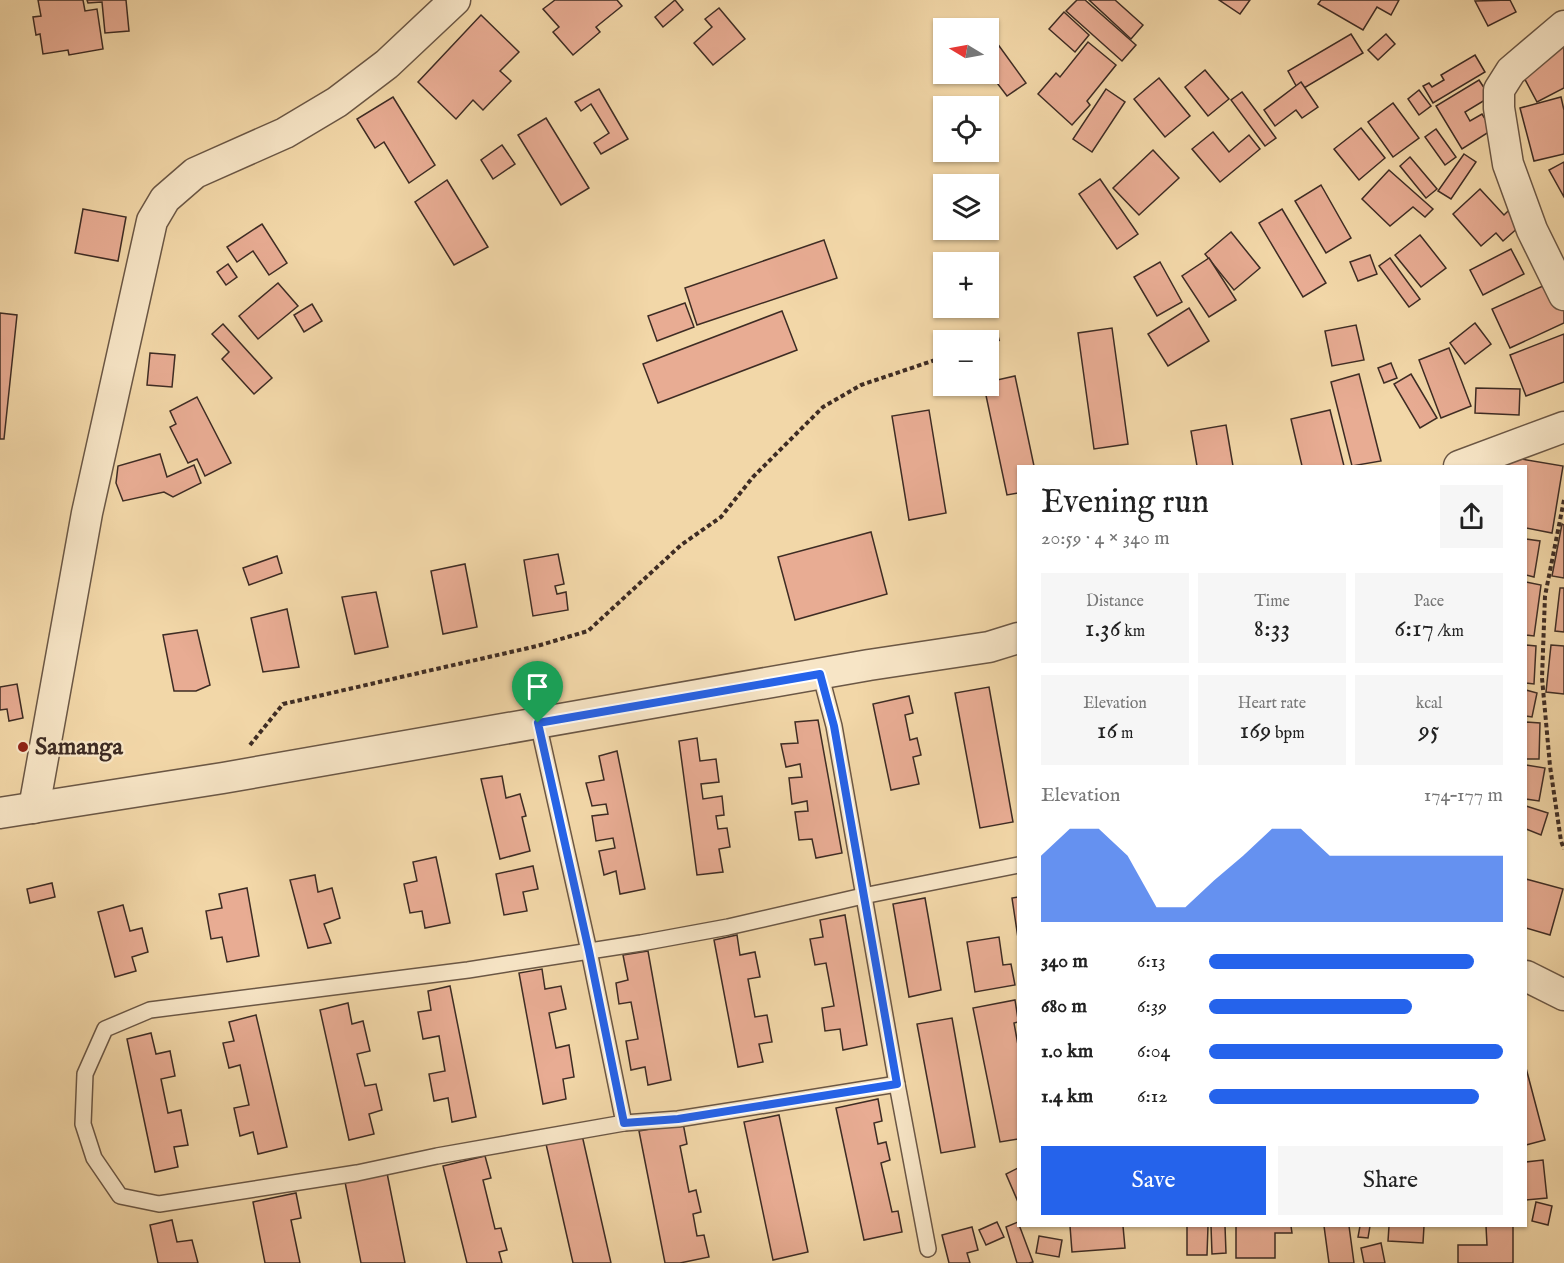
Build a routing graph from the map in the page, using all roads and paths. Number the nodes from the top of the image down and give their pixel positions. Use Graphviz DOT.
graph roads {
  1 [pos="455,0"];
  2 [pos="1564,26"];
  3 [pos="1564,295"];
  4 [pos="933,361"];
  5 [pos="1564,427"];
  6 [pos="1462,465"];
  7 [pos="1564,500"];
  8 [pos="1017,638"];
  9 [pos="820,674"];
  10 [pos="538,723"];
  11 [pos="223,778"];
  12 [pos="34,808"];
  13 [pos="0,813"];
  14 [pos="1564,849"];
  15 [pos="1017,865"];
  16 [pos="863,896"];
  17 [pos="589,951"];
  18 [pos="1527,976"];
  19 [pos="1564,995"];
  20 [pos="897,1084"];
  21 [pos="624,1123"];
  22 [pos="928,1249"];
  1 -- 12 [label="street"];
  2 -- 3 [label="street"];
  4 -- 11 [label="path"];
  5 -- 6 [label="street"];
  7 -- 14 [label="path"];
  8 -- 9 [label="street"];
  9 -- 10 [label="street"];
  9 -- 16 [label="lane"];
  10 -- 11 [label="street"];
  10 -- 17 [label="lane"];
  11 -- 12 [label="street"];
  12 -- 13 [label="street"];
  15 -- 16 [label="lane"];
  16 -- 17 [label="lane"];
  16 -- 20 [label="lane"];
  17 -- 21 [label="lane"];
  17 -- 21 [label="lane"];
  18 -- 19 [label="street"];
  20 -- 21 [label="lane"];
  20 -- 22 [label="lane"];
}
